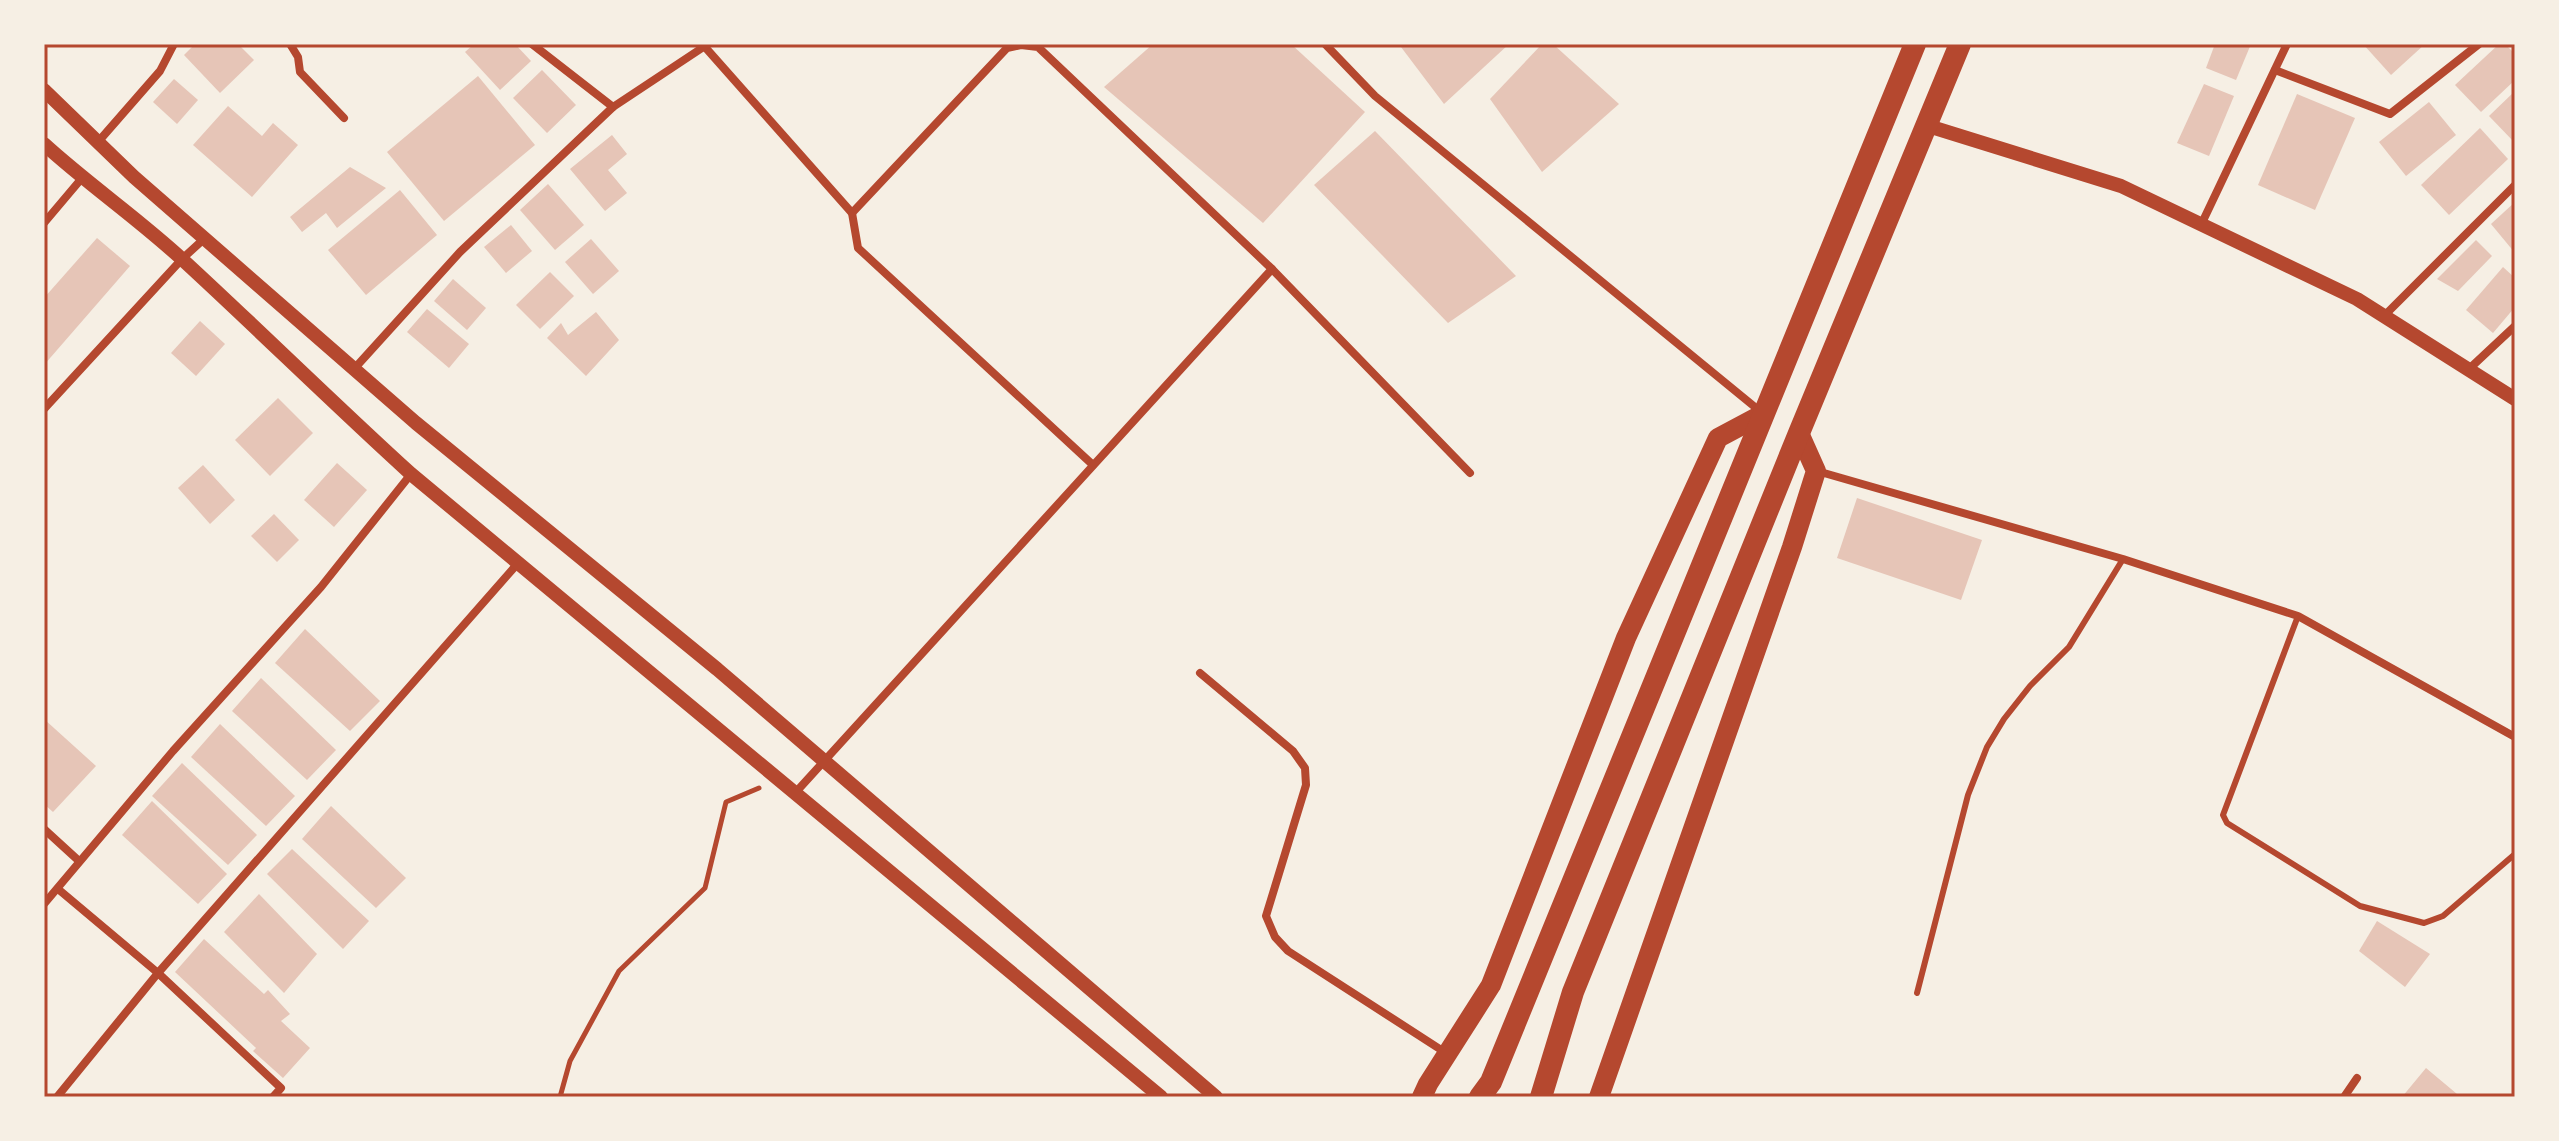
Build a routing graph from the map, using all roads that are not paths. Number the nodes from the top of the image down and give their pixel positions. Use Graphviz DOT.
graph roads {
  1 [pos="174,44"];
  2 [pos="290,44"];
  3 [pos="532,44"];
  4 [pos="1325,44"];
  5 [pos="1915,44"];
  6 [pos="1960,44"];
  7 [pos="2287,44"];
  8 [pos="2479,44"];
  9 [pos="707,45"];
  10 [pos="2275,70"];
  11 [pos="44,90"];
  12 [pos="613,107"];
  13 [pos="344,118"];
  14 [pos="1925,125"];
  15 [pos="97,143"];
  16 [pos="44,144"];
  17 [pos="82,178"];
  18 [pos="2515,185"];
  19 [pos="852,213"];
  20 [pos="44,223"];
  21 [pos="2201,225"];
  22 [pos="206,237"];
  23 [pos="182,259"];
  24 [pos="1272,269"];
  25 [pos="2384,316"];
  26 [pos="2515,326"];
  27 [pos="354,369"];
  28 [pos="2469,369"];
  29 [pos="2515,399"];
  30 [pos="45,406"];
  31 [pos="1763,414"];
  32 [pos="1799,433"];
  33 [pos="1093,465"];
  34 [pos="1816,471"];
  35 [pos="1470,473"];
  36 [pos="411,474"];
  37 [pos="2123,559"];
  38 [pos="519,562"];
  39 [pos="2298,616"];
  40 [pos="1200,673"];
  41 [pos="2515,737"];
  42 [pos="824,761"];
  43 [pos="796,792"];
  44 [pos="44,829"];
  45 [pos="2515,854"];
  46 [pos="79,861"];
  47 [pos="58,889"];
  48 [pos="44,904"];
  49 [pos="158,973"];
  50 [pos="1917,993"];
  51 [pos="1447,1054"];
  52 [pos="2357,1078"];
  53 [pos="57,1097"];
  54 [pos="273,1097"];
  55 [pos="1161,1097"];
  56 [pos="1216,1097"];
  57 [pos="1422,1097"];
  58 [pos="1480,1097"];
  59 [pos="1541,1097"];
  60 [pos="1599,1097"];
  61 [pos="2344,1097"];
  1 -- 15 [label="street"];
  2 -- 13 [label="street"];
  3 -- 12 [label="street"];
  4 -- 31 [label="street"];
  5 -- 31 [label="highway"];
  6 -- 14 [label="highway"];
  7 -- 10 [label="street"];
  8 -- 10 [label="street"];
  9 -- 12 [label="street"];
  9 -- 19 [label="street"];
  10 -- 21 [label="street"];
  11 -- 15 [label="street"];
  12 -- 27 [label="street"];
  14 -- 21 [label="street"];
  14 -- 32 [label="highway"];
  15 -- 22 [label="street"];
  16 -- 17 [label="street"];
  17 -- 20 [label="street"];
  17 -- 23 [label="street"];
  18 -- 25 [label="street"];
  19 -- 24 [label="street"];
  19 -- 33 [label="street"];
  21 -- 25 [label="street"];
  22 -- 23 [label="street"];
  22 -- 27 [label="street"];
  23 -- 30 [label="street"];
  23 -- 36 [label="street"];
  24 -- 33 [label="street"];
  24 -- 35 [label="street"];
  25 -- 28 [label="street"];
  26 -- 28 [label="street"];
  27 -- 42 [label="street"];
  28 -- 29 [label="street"];
  31 -- 51 [label="main road"];
  31 -- 58 [label="highway"];
  32 -- 34 [label="main road"];
  32 -- 59 [label="highway"];
  33 -- 42 [label="street"];
  34 -- 37 [label="street"];
  34 -- 60 [label="main road"];
  36 -- 38 [label="street"];
  36 -- 46 [label="street"];
  37 -- 39 [label="street"];
  37 -- 50 [label="lane"];
  38 -- 43 [label="street"];
  38 -- 49 [label="street"];
  39 -- 41 [label="street"];
  39 -- 45 [label="lane"];
  40 -- 51 [label="street"];
  42 -- 43 [label="street"];
  42 -- 56 [label="street"];
  43 -- 55 [label="street"];
  44 -- 46 [label="street"];
  46 -- 47 [label="street"];
  47 -- 48 [label="street"];
  47 -- 49 [label="street"];
  49 -- 53 [label="street"];
  49 -- 54 [label="street"];
  51 -- 57 [label="main road"];
  52 -- 61 [label="street"];
}
